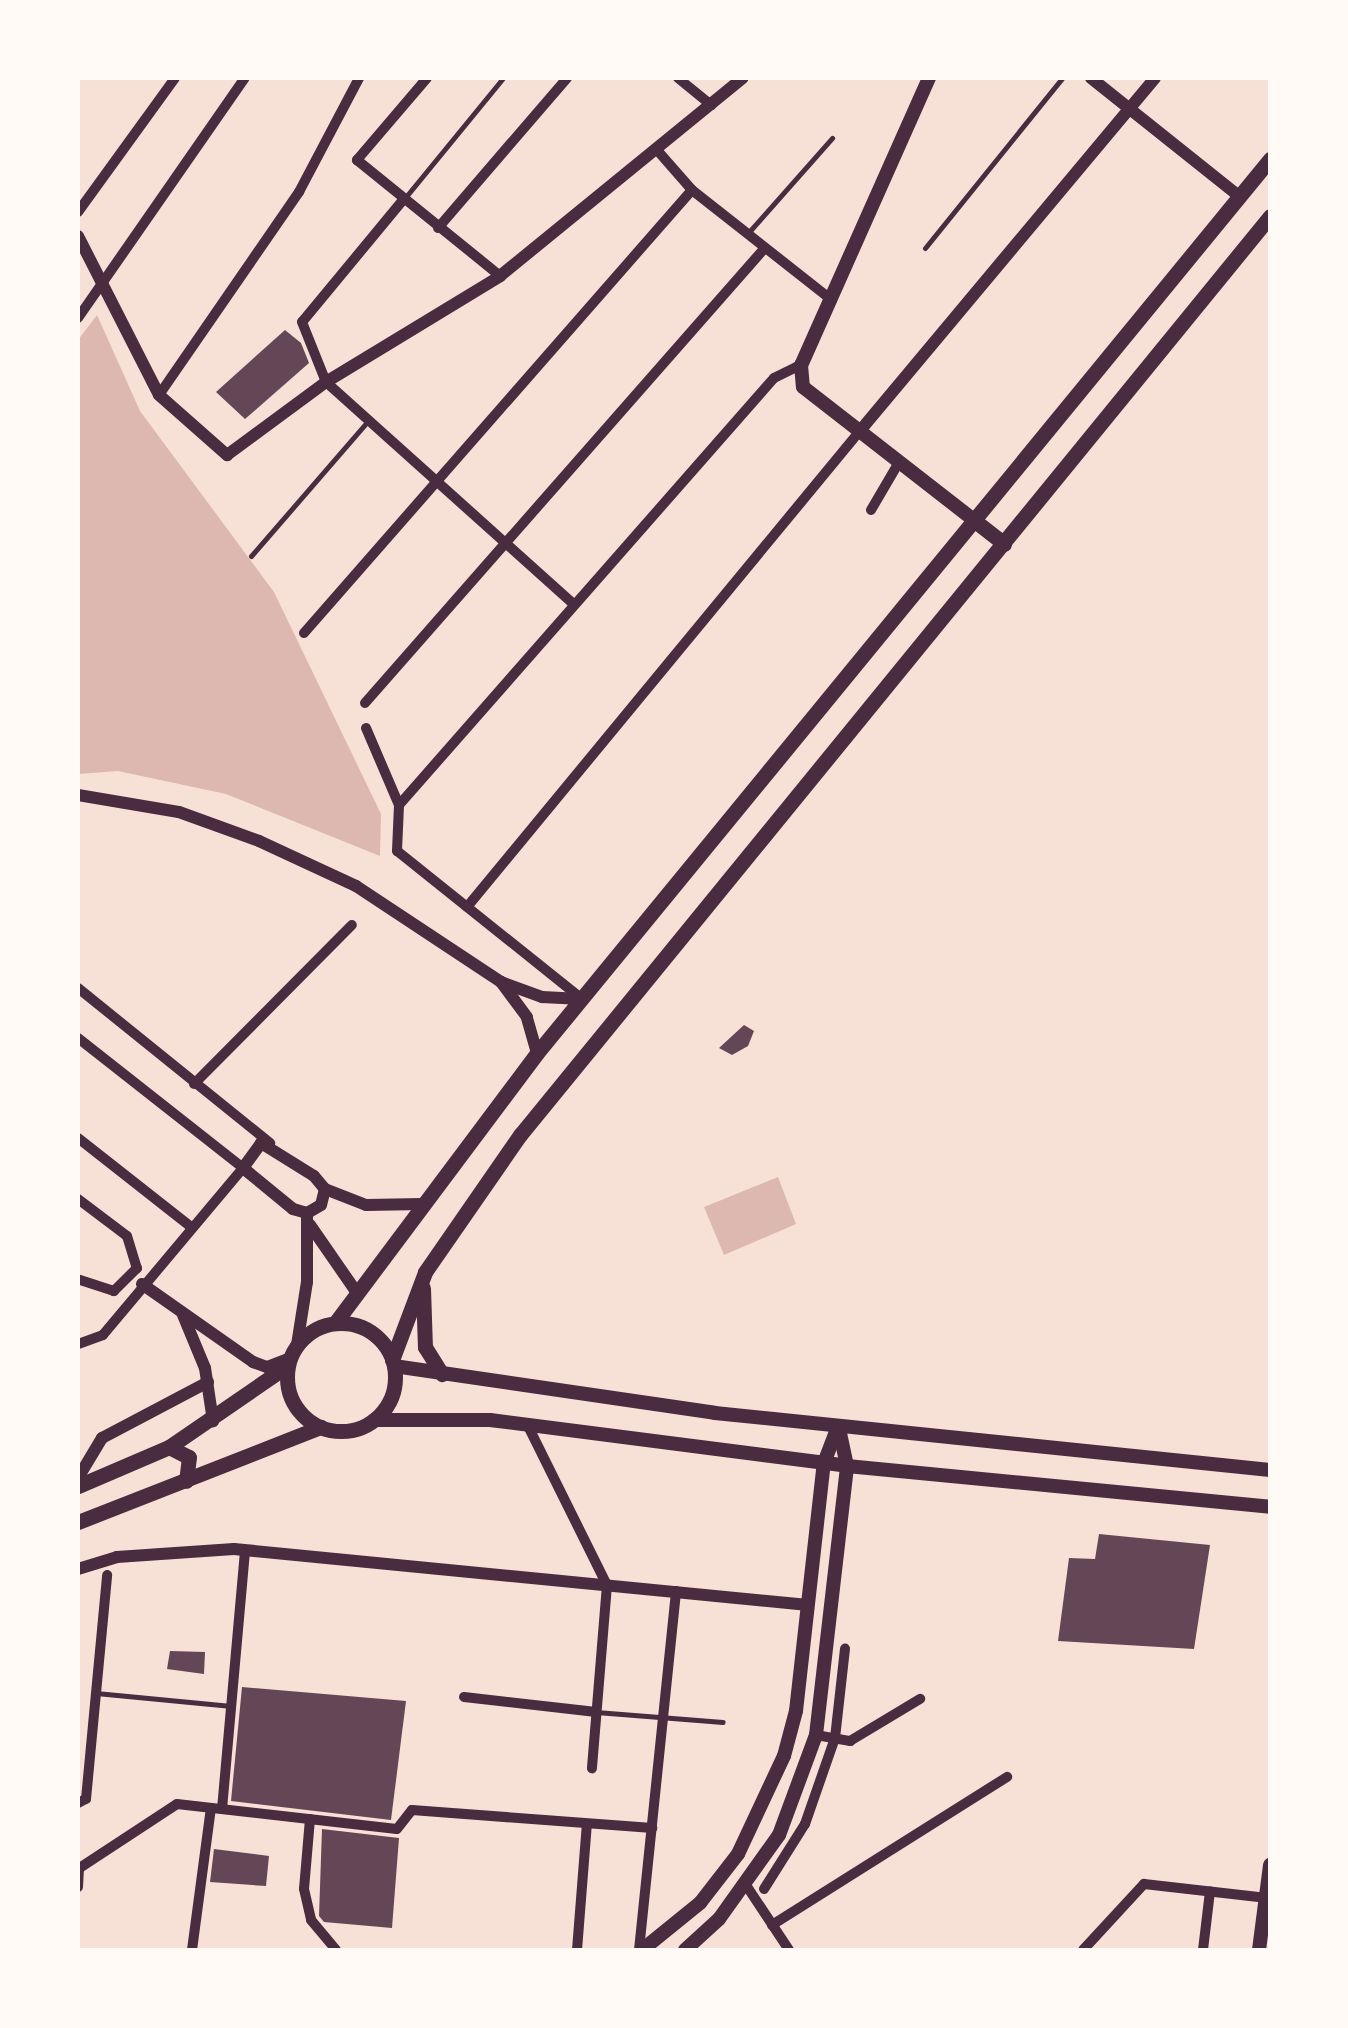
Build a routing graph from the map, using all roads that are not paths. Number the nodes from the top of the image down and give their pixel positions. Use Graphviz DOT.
graph roads {
  1 [pos="175,78"];
  2 [pos="245,78"];
  3 [pos="359,78"];
  4 [pos="427,78"];
  5 [pos="504,78"];
  6 [pos="567,78"];
  7 [pos="678,78"];
  8 [pos="742,78"];
  9 [pos="928,78"];
  10 [pos="1062,78"];
  11 [pos="1091,78"];
  12 [pos="1155,78"];
  13 [pos="710,105"];
  14 [pos="1130,108"];
  15 [pos="832,138"];
  16 [pos="658,150"];
  17 [pos="1270,159"];
  18 [pos="692,190"];
  19 [pos="1240,196"];
  20 [pos="403,200"];
  21 [pos="78,212"];
  22 [pos="1270,216"];
  23 [pos="438,228"];
  24 [pos="78,236"];
  25 [pos="746,236"];
  26 [pos="925,248"];
  27 [pos="762,250"];
  28 [pos="500,276"];
  29 [pos="104,287"];
  30 [pos="832,300"];
  31 [pos="78,318"];
  32 [pos="801,365"];
  33 [pos="326,382"];
  34 [pos="159,395"];
  35 [pos="368,422"];
  36 [pos="859,432"];
  37 [pos="898,462"];
  38 [pos="436,482"];
  39 [pos="871,510"];
  40 [pos="975,521"];
  41 [pos="504,544"];
  42 [pos="1004,544"];
  43 [pos="252,556"];
  44 [pos="572,603"];
  45 [pos="304,632"];
  46 [pos="365,704"];
  47 [pos="366,728"];
  48 [pos="78,795"];
  49 [pos="399,805"];
  50 [pos="466,907"];
  51 [pos="352,925"];
  52 [pos="501,982"];
  53 [pos="78,988"];
  54 [pos="582,1000"];
  55 [pos="78,1038"];
  56 [pos="537,1053"];
  57 [pos="194,1084"];
  58 [pos="78,1138"];
  59 [pos="270,1143"];
  60 [pos="243,1168"];
  61 [pos="325,1188"];
  62 [pos="78,1199"];
  63 [pos="422,1204"];
  64 [pos="307,1213"];
  65 [pos="192,1228"];
  66 [pos="137,1268"];
  67 [pos="425,1272"];
  68 [pos="78,1280"];
  69 [pos="142,1284"];
  70 [pos="114,1291"];
  71 [pos="357,1294"];
  72 [pos="182,1313"];
  73 [pos="335,1322"];
  74 [pos="78,1344"];
  75 [pos="291,1356"];
  76 [pos="393,1363"];
  77 [pos="442,1374"];
  78 [pos="208,1382"];
  79 [pos="374,1420"];
  80 [pos="212,1421"];
  81 [pos="528,1426"];
  82 [pos="838,1427"];
  83 [pos="320,1428"];
  84 [pos="169,1447"];
  85 [pos="824,1464"];
  86 [pos="847,1466"];
  87 [pos="1270,1470"];
  88 [pos="78,1478"];
  89 [pos="186,1481"];
  90 [pos="78,1486"];
  91 [pos="1270,1507"];
  92 [pos="78,1522"];
  93 [pos="245,1550"];
  94 [pos="78,1569"];
  95 [pos="107,1575"];
  96 [pos="608,1584"];
  97 [pos="676,1591"];
  98 [pos="808,1604"];
  99 [pos="845,1650"];
  100 [pos="96,1693"];
  101 [pos="464,1696"];
  102 [pos="920,1699"];
  103 [pos="231,1706"];
  104 [pos="596,1712"];
  105 [pos="664,1717"];
  106 [pos="723,1722"];
  107 [pos="816,1735"];
  108 [pos="835,1738"];
  109 [pos="592,1768"];
  110 [pos="1008,1778"];
  111 [pos="78,1803"];
  112 [pos="217,1808"];
  113 [pos="310,1819"];
  114 [pos="587,1824"];
  115 [pos="652,1828"];
  116 [pos="1270,1866"];
  117 [pos="78,1869"];
  118 [pos="746,1885"];
  119 [pos="78,1886"];
  120 [pos="764,1889"];
  121 [pos="1210,1891"];
  122 [pos="1268,1898"];
  123 [pos="700,1902"];
  124 [pos="718,1919"];
  125 [pos="772,1925"];
  126 [pos="192,1950"];
  127 [pos="336,1950"];
  128 [pos="577,1950"];
  129 [pos="641,1950"];
  130 [pos="685,1950"];
  131 [pos="788,1950"];
  132 [pos="1084,1950"];
  133 [pos="1202,1950"];
  134 [pos="1259,1950"];
  1 -- 21 [label="street"];
  2 -- 29 [label="street"];
  3 -- 34 [label="street"];
  4 -- 20 [label="street"];
  5 -- 20 [label="lane"];
  6 -- 23 [label="street"];
  7 -- 13 [label="street"];
  8 -- 13 [label="street"];
  9 -- 30 [label="main road"];
  10 -- 26 [label="lane"];
  11 -- 14 [label="street"];
  12 -- 14 [label="street"];
  13 -- 16 [label="street"];
  14 -- 19 [label="street"];
  14 -- 36 [label="street"];
  15 -- 25 [label="lane"];
  16 -- 18 [label="street"];
  16 -- 28 [label="street"];
  17 -- 19 [label="main road"];
  18 -- 25 [label="street"];
  18 -- 38 [label="street"];
  19 -- 40 [label="main road"];
  20 -- 23 [label="street"];
  20 -- 33 [label="street"];
  22 -- 42 [label="main road"];
  23 -- 28 [label="street"];
  24 -- 29 [label="street"];
  25 -- 27 [label="street"];
  27 -- 30 [label="street"];
  27 -- 41 [label="street"];
  28 -- 33 [label="street"];
  29 -- 31 [label="street"];
  29 -- 34 [label="street"];
  30 -- 32 [label="main road"];
  32 -- 36 [label="main road"];
  32 -- 44 [label="street"];
  33 -- 34 [label="street"];
  33 -- 35 [label="street"];
  35 -- 38 [label="street"];
  35 -- 43 [label="lane"];
  36 -- 37 [label="main road"];
  36 -- 50 [label="street"];
  37 -- 39 [label="street"];
  37 -- 40 [label="main road"];
  38 -- 41 [label="street"];
  38 -- 45 [label="street"];
  40 -- 42 [label="main road"];
  40 -- 54 [label="main road"];
  41 -- 44 [label="street"];
  41 -- 46 [label="street"];
  42 -- 67 [label="main road"];
  44 -- 49 [label="street"];
  47 -- 49 [label="street"];
  48 -- 52 [label="street"];
  49 -- 50 [label="street"];
  50 -- 54 [label="street"];
  51 -- 57 [label="street"];
  52 -- 54 [label="street"];
  52 -- 56 [label="street"];
  53 -- 57 [label="street"];
  54 -- 56 [label="main road"];
  55 -- 60 [label="street"];
  56 -- 63 [label="main road"];
  57 -- 59 [label="street"];
  58 -- 65 [label="street"];
  59 -- 60 [label="street"];
  59 -- 61 [label="street"];
  60 -- 64 [label="street"];
  60 -- 65 [label="street"];
  61 -- 63 [label="street"];
  61 -- 64 [label="street"];
  62 -- 66 [label="street"];
  63 -- 71 [label="main road"];
  64 -- 71 [label="street"];
  64 -- 75 [label="street"];
  65 -- 69 [label="street"];
  66 -- 69 [label="street"];
  66 -- 70 [label="street"];
  67 -- 76 [label="main road"];
  67 -- 77 [label="main road"];
  68 -- 70 [label="street"];
  69 -- 70 [label="street"];
  69 -- 72 [label="street"];
  69 -- 74 [label="street"];
  71 -- 73 [label="main road"];
  72 -- 75 [label="street"];
  72 -- 78 [label="street"];
  73 -- 75 [label="main road"];
  73 -- 76 [label="main road"];
  75 -- 80 [label="main road"];
  75 -- 83 [label="main road"];
  76 -- 77 [label="main road"];
  76 -- 79 [label="main road"];
  77 -- 82 [label="main road"];
  78 -- 80 [label="street"];
  78 -- 88 [label="street"];
  79 -- 81 [label="main road"];
  79 -- 83 [label="main road"];
  80 -- 84 [label="main road"];
  81 -- 85 [label="main road"];
  81 -- 96 [label="street"];
  82 -- 85 [label="main road"];
  82 -- 86 [label="main road"];
  82 -- 87 [label="main road"];
  83 -- 89 [label="main road"];
  84 -- 89 [label="main road"];
  84 -- 90 [label="main road"];
  85 -- 86 [label="main road"];
  85 -- 98 [label="main road"];
  86 -- 91 [label="main road"];
  86 -- 107 [label="main road"];
  89 -- 92 [label="main road"];
  93 -- 94 [label="street"];
  93 -- 96 [label="street"];
  93 -- 103 [label="street"];
  95 -- 100 [label="street"];
  96 -- 97 [label="street"];
  96 -- 104 [label="street"];
  97 -- 98 [label="street"];
  97 -- 105 [label="street"];
  98 -- 123 [label="main road"];
  99 -- 108 [label="street"];
  100 -- 103 [label="lane"];
  100 -- 111 [label="street"];
  101 -- 104 [label="street"];
  102 -- 108 [label="street"];
  103 -- 112 [label="street"];
  104 -- 105 [label="lane"];
  104 -- 109 [label="street"];
  105 -- 106 [label="lane"];
  105 -- 115 [label="street"];
  107 -- 108 [label="street"];
  107 -- 118 [label="main road"];
  108 -- 120 [label="street"];
  110 -- 125 [label="street"];
  112 -- 113 [label="street"];
  112 -- 117 [label="street"];
  112 -- 126 [label="street"];
  113 -- 114 [label="street"];
  113 -- 127 [label="street"];
  114 -- 115 [label="street"];
  114 -- 128 [label="street"];
  115 -- 129 [label="street"];
  116 -- 122 [label="main road"];
  117 -- 119 [label="street"];
  118 -- 124 [label="main road"];
  118 -- 125 [label="street"];
  121 -- 122 [label="street"];
  121 -- 132 [label="street"];
  121 -- 133 [label="street"];
  122 -- 134 [label="main road"];
  123 -- 124 [label="main road"];
  123 -- 129 [label="main road"];
  124 -- 130 [label="main road"];
  125 -- 131 [label="street"];
}
